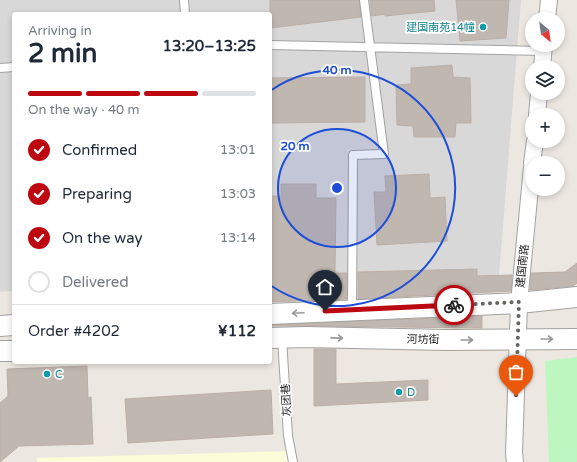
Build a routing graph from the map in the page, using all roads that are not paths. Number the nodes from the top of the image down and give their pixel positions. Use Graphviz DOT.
graph roads {
  1 [pos="184,0"];
  2 [pos="364,0"];
  3 [pos="549,0"];
  4 [pos="185,12"];
  5 [pos="548,12"];
  6 [pos="272,45"];
  7 [pos="370,48"];
  8 [pos="543,54"];
  9 [pos="12,67"];
  10 [pos="0,68"];
  11 [pos="529,196"];
  12 [pos="577,297"];
  13 [pos="519,302"];
  14 [pos="352,310"];
  15 [pos="272,314"];
  16 [pos="12,325"];
  17 [pos="0,326"];
  18 [pos="276,338"];
  19 [pos="577,339"];
  20 [pos="518,340"];
  21 [pos="0,351"];
  22 [pos="12,351"];
  23 [pos="293,462"];
  24 [pos="515,462"];
  1 -- 4 [label="lane"];
  2 -- 7 [label="lane"];
  3 -- 5 [label="street"];
  6 -- 7 [label="lane"];
  7 -- 8 [label="lane"];
  7 -- 14 [label="lane"];
  9 -- 10 [label="lane"];
  11 -- 13 [label="street, 建国南路"];
  12 -- 13 [label="street"];
  13 -- 14 [label="street"];
  13 -- 20 [label="street, 建国南路"];
  14 -- 15 [label="street, one-way"];
  16 -- 17 [label="street"];
  18 -- 20 [label="street, 河坊街, one-way"];
  18 -- 23 [label="lane, 灰团巷"];
  20 -- 19 [label="street, 河坊街, one-way"];
  20 -- 24 [label="street, 建国南路"];
  21 -- 22 [label="street"];
}
